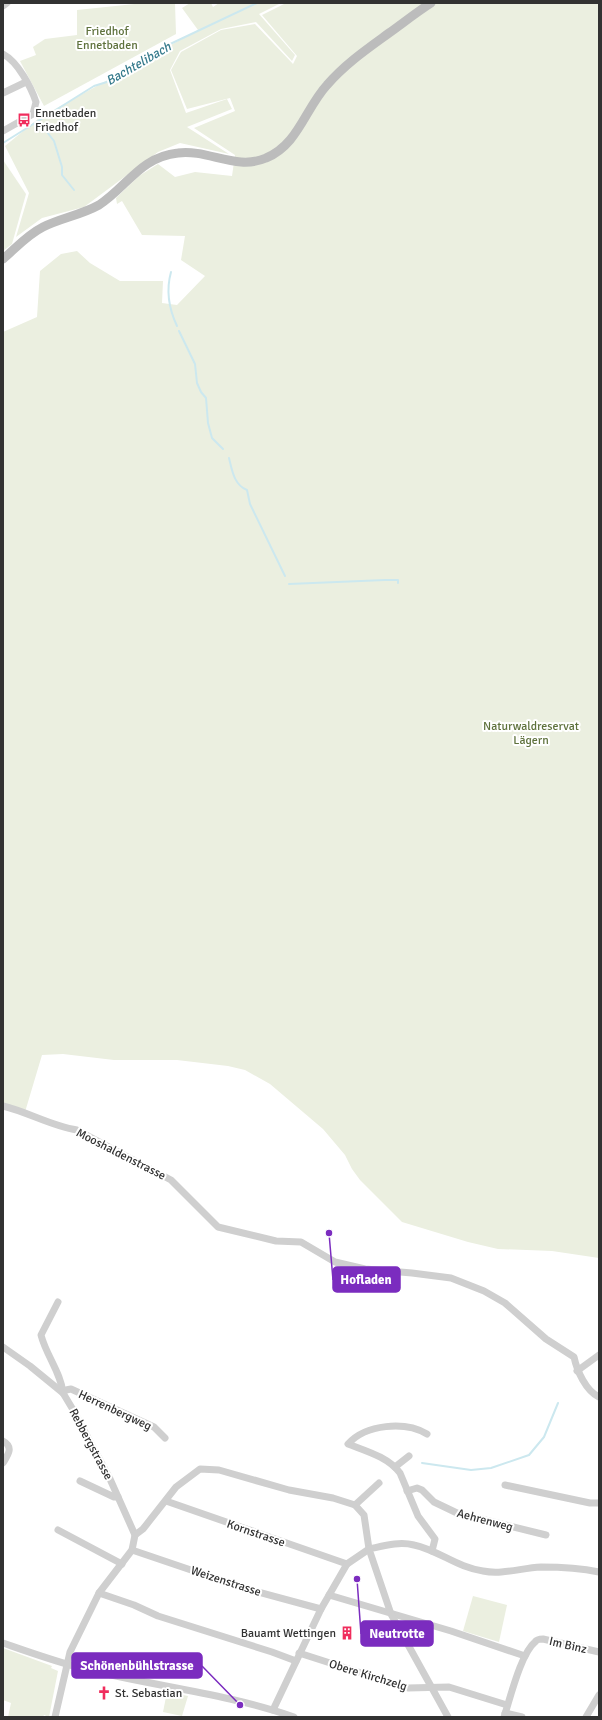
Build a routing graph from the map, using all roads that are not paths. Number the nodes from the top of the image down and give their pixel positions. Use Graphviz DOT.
graph roads {
  1 [pos="7,3"];
  2 [pos="431,3"];
  3 [pos="3,6"];
  4 [pos="3,54"];
  5 [pos="26,82"];
  6 [pos="3,93"];
  7 [pos="3,131"];
  8 [pos="3,259"];
  9 [pos="3,1106"];
  10 [pos="58,1302"];
  11 [pos="3,1347"];
  12 [pos="599,1355"];
  13 [pos="577,1371"];
  14 [pos="63,1393"];
  15 [pos="599,1397"];
  16 [pos="427,1434"];
  17 [pos="165,1438"];
  18 [pos="3,1441"];
  19 [pos="409,1456"];
  20 [pos="3,1463"];
  21 [pos="395,1467"];
  22 [pos="80,1481"];
  23 [pos="379,1483"];
  24 [pos="505,1485"];
  25 [pos="407,1491"];
  26 [pos="118,1497"];
  27 [pos="166,1501"];
  28 [pos="599,1503"];
  29 [pos="355,1505"];
  30 [pos="58,1530"];
  31 [pos="135,1535"];
  32 [pos="546,1535"];
  33 [pos="369,1549"];
  34 [pos="132,1550"];
  35 [pos="432,1551"];
  36 [pos="122,1564"];
  37 [pos="347,1564"];
  38 [pos="599,1572"];
  39 [pos="99,1593"];
  40 [pos="329,1595"];
  41 [pos="321,1609"];
  42 [pos="391,1614"];
  43 [pos="3,1643"];
  44 [pos="599,1652"];
  45 [pos="299,1653"];
  46 [pos="526,1656"];
  47 [pos="296,1661"];
  48 [pos="66,1664"];
  49 [pos="432,1689"];
  50 [pos="599,1695"];
  51 [pos="507,1705"];
  52 [pos="273,1710"];
  53 [pos="504,1715"];
  54 [pos="55,1717"];
  55 [pos="294,1717"];
  56 [pos="448,1717"];
  57 [pos="522,1717"];
  58 [pos="586,1717"];
  1 -- 3 [label="street"];
  2 -- 8 [label="main road"];
  4 -- 5 [label="street"];
  5 -- 6 [label="street"];
  5 -- 7 [label="street"];
  9 -- 13 [label="street, Mooshaldenstrasse"];
  10 -- 14 [label="street, Rebbergstrasse"];
  11 -- 14 [label="street, Rebbergstrasse"];
  12 -- 13 [label="street"];
  13 -- 15 [label="street, Mooshaldenstrasse"];
  14 -- 17 [label="street, Herrenbergweg"];
  14 -- 26 [label="street, Rebbergstrasse"];
  16 -- 21 [label="street"];
  18 -- 20 [label="street"];
  19 -- 21 [label="street"];
  21 -- 25 [label="street"];
  22 -- 26 [label="street, Rebbergstrasse"];
  23 -- 29 [label="street"];
  24 -- 28 [label="street"];
  25 -- 32 [label="street, Aehrenweg"];
  25 -- 35 [label="street"];
  26 -- 31 [label="street, Rebbergstrasse"];
  27 -- 29 [label="street"];
  27 -- 31 [label="street"];
  27 -- 37 [label="street, Kornstrasse"];
  29 -- 33 [label="street"];
  30 -- 36 [label="street"];
  31 -- 34 [label="street"];
  33 -- 35 [label="street"];
  33 -- 37 [label="street"];
  33 -- 42 [label="street"];
  34 -- 36 [label="street"];
  34 -- 41 [label="street, Weizenstrasse"];
  35 -- 38 [label="street"];
  36 -- 39 [label="street"];
  37 -- 40 [label="street"];
  39 -- 47 [label="street"];
  39 -- 48 [label="street"];
  40 -- 41 [label="street"];
  40 -- 42 [label="street"];
  41 -- 45 [label="street"];
  42 -- 46 [label="street"];
  42 -- 49 [label="street"];
  43 -- 48 [label="street"];
  44 -- 46 [label="street, Im Binz"];
  45 -- 47 [label="street"];
  45 -- 49 [label="street, Obere Kirchzelg"];
  46 -- 51 [label="street"];
  47 -- 52 [label="street"];
  48 -- 52 [label="street"];
  48 -- 54 [label="street"];
  49 -- 51 [label="street, Obere Kirchzelg"];
  49 -- 56 [label="street"];
  50 -- 58 [label="street"];
  51 -- 53 [label="street"];
  52 -- 55 [label="street"];
  53 -- 57 [label="street"];
}
